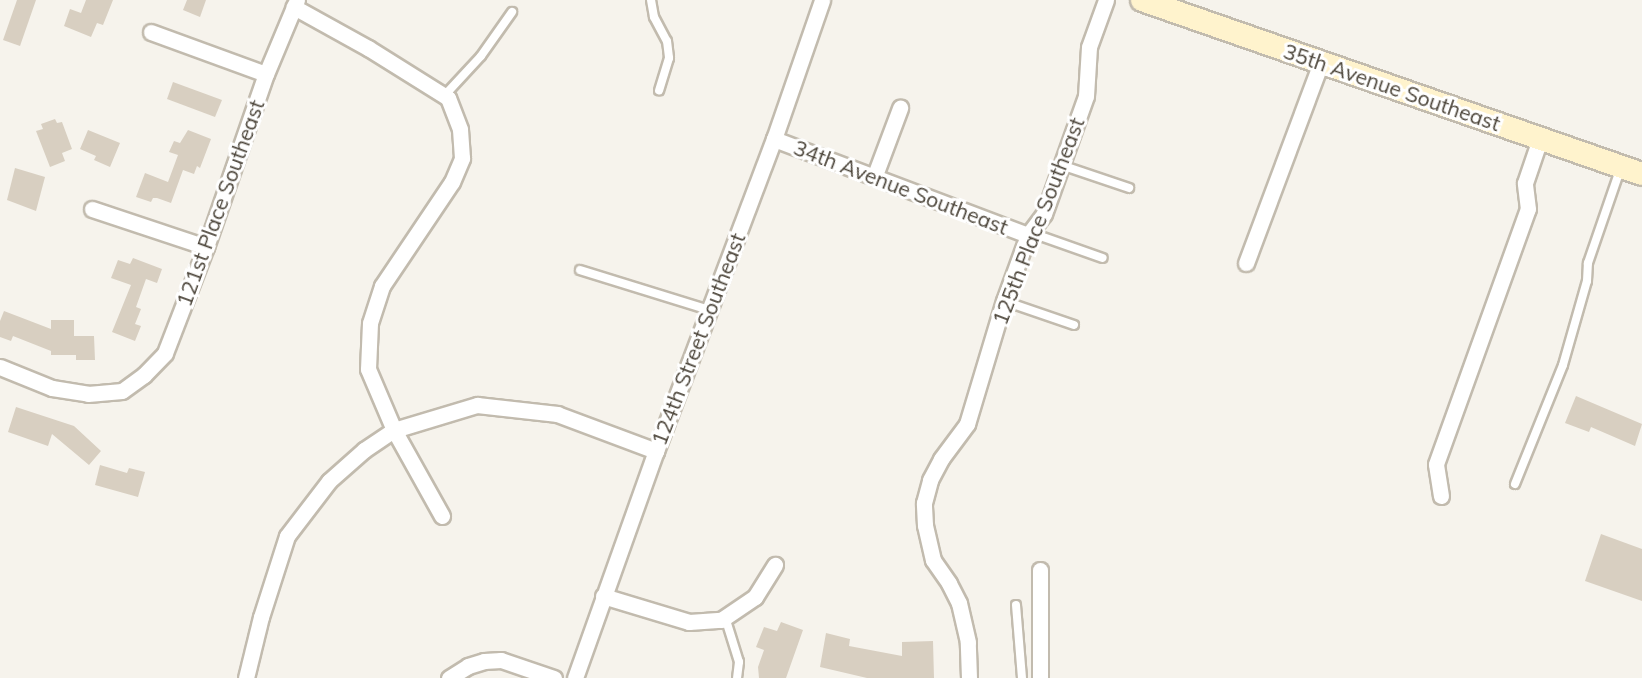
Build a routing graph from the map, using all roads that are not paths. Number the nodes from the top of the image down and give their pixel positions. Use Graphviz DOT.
graph roads {
  1 [pos="651,0"];
  2 [pos="822,0"];
  3 [pos="1106,0"];
  4 [pos="1142,0"];
  5 [pos="296,4"];
  6 [pos="512,12"];
  7 [pos="151,32"];
  8 [pos="1321,62"];
  9 [pos="266,74"];
  10 [pos="659,90"];
  11 [pos="446,97"];
  12 [pos="900,108"];
  13 [pos="774,139"];
  14 [pos="1540,139"];
  15 [pos="1061,165"];
  16 [pos="1632,171"];
  17 [pos="874,175"];
  18 [pos="1129,188"];
  19 [pos="92,209"];
  20 [pos="1029,234"];
  21 [pos="206,247"];
  22 [pos="1103,258"];
  23 [pos="1246,263"];
  24 [pos="580,270"];
  25 [pos="1004,301"];
  26 [pos="709,310"];
  27 [pos="1074,325"];
  28 [pos="0,367"];
  29 [pos="394,429"];
  30 [pos="656,451"];
  31 [pos="1515,484"];
  32 [pos="1441,496"];
  33 [pos="442,516"];
  34 [pos="775,565"];
  35 [pos="1040,570"];
  36 [pos="603,596"];
  37 [pos="1016,605"];
  38 [pos="725,617"];
  39 [pos="246,678"];
  40 [pos="449,678"];
  41 [pos="554,678"];
  42 [pos="575,678"];
  43 [pos="737,678"];
  44 [pos="969,678"];
  45 [pos="1022,678"];
  46 [pos="1040,678"];
  1 -- 10 [label="lane"];
  2 -- 13 [label="street, 124th Street Southeast"];
  3 -- 15 [label="street, 125th Place Southeast"];
  4 -- 8 [label="street, 35th Avenue Southeast"];
  5 -- 9 [label="street, 121st Place Southeast"];
  5 -- 11 [label="street"];
  6 -- 11 [label="lane"];
  7 -- 9 [label="street"];
  8 -- 14 [label="street, 35th Avenue Southeast"];
  8 -- 23 [label="street"];
  9 -- 21 [label="street, 121st Place Southeast"];
  11 -- 29 [label="street"];
  12 -- 17 [label="street"];
  13 -- 17 [label="street, 34th Avenue Southeast"];
  13 -- 26 [label="street, 124th Street Southeast"];
  14 -- 16 [label="street, 35th Avenue Southeast"];
  14 -- 32 [label="street"];
  15 -- 18 [label="lane"];
  15 -- 20 [label="street, 125th Place Southeast"];
  16 -- 31 [label="lane"];
  17 -- 20 [label="street, 34th Avenue Southeast"];
  19 -- 21 [label="street"];
  20 -- 22 [label="lane"];
  20 -- 25 [label="street, 125th Place Southeast"];
  21 -- 28 [label="street, 121st Place Southeast"];
  24 -- 26 [label="lane"];
  25 -- 27 [label="lane"];
  25 -- 44 [label="street, 125th Place Southeast"];
  26 -- 30 [label="street, 124th Street Southeast"];
  29 -- 30 [label="street"];
  29 -- 33 [label="street"];
  29 -- 39 [label="street"];
  30 -- 36 [label="street, 124th Street Southeast"];
  34 -- 38 [label="street"];
  35 -- 46 [label="street"];
  36 -- 38 [label="street"];
  36 -- 42 [label="street, 124th Street Southeast"];
  37 -- 45 [label="lane"];
  38 -- 43 [label="lane"];
  40 -- 41 [label="street"];
}
